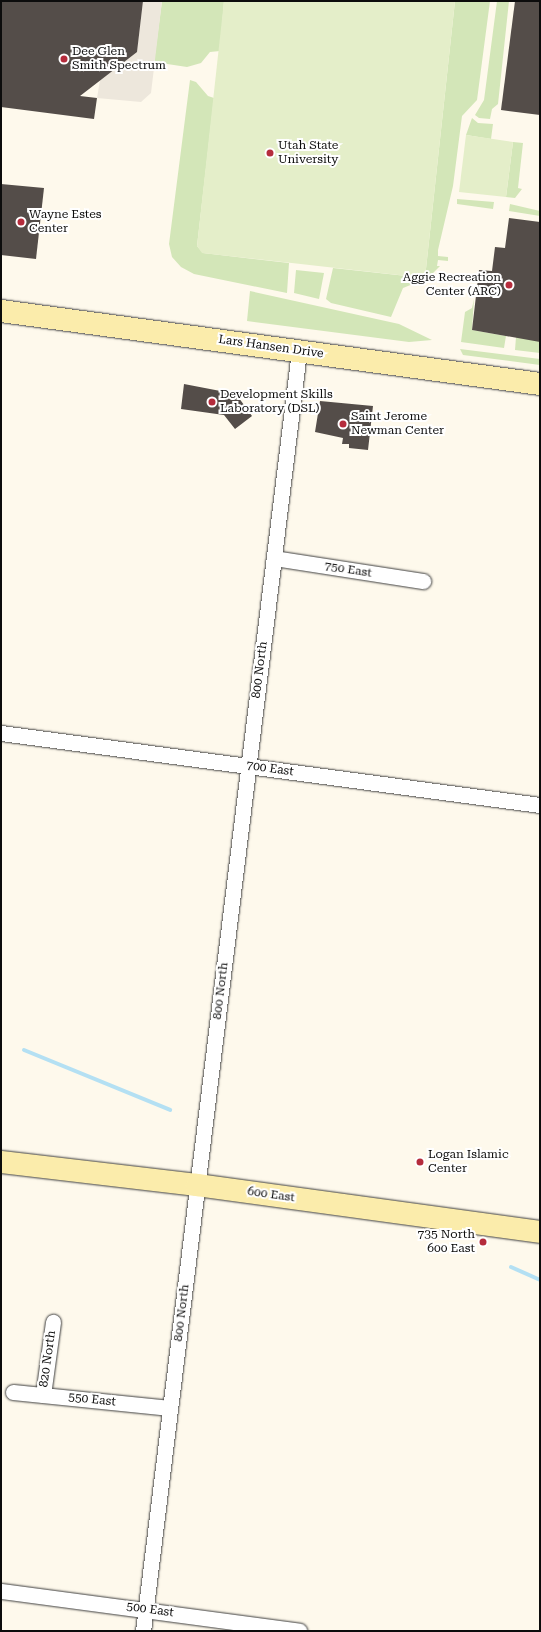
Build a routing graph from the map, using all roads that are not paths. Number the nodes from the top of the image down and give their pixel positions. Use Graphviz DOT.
graph roads {
  1 [pos="1,311"];
  2 [pos="299,351"];
  3 [pos="540,384"];
  4 [pos="274,558"];
  5 [pos="423,581"];
  6 [pos="1,733"];
  7 [pos="248,766"];
  8 [pos="540,805"];
  9 [pos="1,1162"];
  10 [pos="198,1185"];
  11 [pos="540,1232"];
  12 [pos="53,1322"];
  13 [pos="13,1392"];
  14 [pos="43,1396"];
  15 [pos="170,1408"];
  16 [pos="1,1592"];
  17 [pos="146,1610"];
  18 [pos="143,1631"];
  19 [pos="299,1631"];
  1 -- 2 [label="main road, Lars Hansen Drive"];
  2 -- 3 [label="main road, Lars Hansen Drive"];
  2 -- 4 [label="street, 800 North"];
  4 -- 5 [label="street, 750 East"];
  4 -- 7 [label="street, 800 North"];
  6 -- 7 [label="street, 700 East"];
  7 -- 8 [label="street, 700 East"];
  7 -- 10 [label="street, 800 North"];
  9 -- 10 [label="main road, 600 East"];
  10 -- 11 [label="main road, 600 East"];
  10 -- 15 [label="street, 800 North"];
  12 -- 14 [label="street, 820 North"];
  13 -- 14 [label="street, 550 East"];
  14 -- 15 [label="street, 550 East"];
  15 -- 17 [label="street, 800 North"];
  16 -- 17 [label="street, 500 East"];
  17 -- 18 [label="street, 800 North"];
  17 -- 19 [label="street, 500 East"];
}
